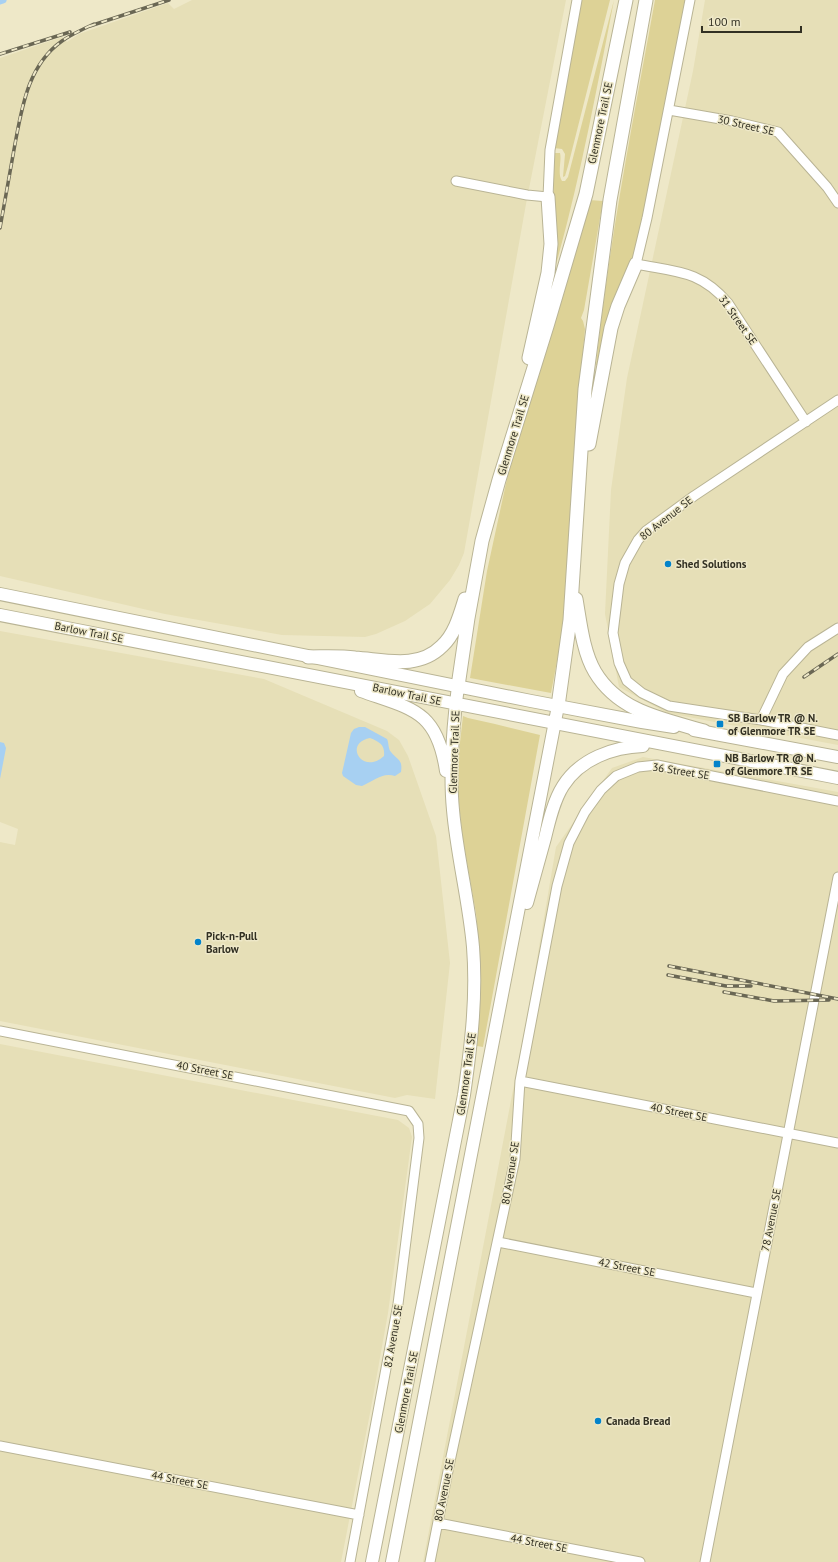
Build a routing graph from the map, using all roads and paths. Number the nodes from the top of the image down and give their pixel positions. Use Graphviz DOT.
graph roads {
  1 [pos="578,0"];
  2 [pos="626,0"];
  3 [pos="646,0"];
  4 [pos="690,0"];
  5 [pos="669,110"];
  6 [pos="456,181"];
  7 [pos="548,197"];
  8 [pos="838,203"];
  9 [pos="636,264"];
  10 [pos="838,400"];
  11 [pos="806,422"];
  12 [pos="499,480"];
  13 [pos="577,509"];
  14 [pos="477,566"];
  15 [pos="572,582"];
  16 [pos="0,594"];
  17 [pos="0,615"];
  18 [pos="838,628"];
  19 [pos="308,657"];
  20 [pos="316,676"];
  21 [pos="458,686"];
  22 [pos="531,701"];
  23 [pos="456,704"];
  24 [pos="558,706"];
  25 [pos="761,720"];
  26 [pos="550,724"];
  27 [pos="704,731"];
  28 [pos="838,735"];
  29 [pos="678,748"];
  30 [pos="838,757"];
  31 [pos="838,778"];
  32 [pos="601,790"];
  33 [pos="838,801"];
  34 [pos="452,808"];
  35 [pos="838,878"];
  36 [pos="509,961"];
  37 [pos="0,1031"];
  38 [pos="520,1081"];
  39 [pos="409,1110"];
  40 [pos="789,1134"];
  41 [pos="838,1143"];
  42 [pos="498,1242"];
  43 [pos="756,1293"];
  44 [pos="0,1446"];
  45 [pos="360,1515"];
  46 [pos="438,1523"];
  47 [pos="350,1562"];
  48 [pos="372,1562"];
  49 [pos="392,1562"];
  50 [pos="430,1562"];
  51 [pos="640,1562"];
  52 [pos="705,1562"];
  1 -- 7 [label="street"];
  2 -- 12 [label="highway, Glenmore Trail SE"];
  3 -- 13 [label="highway, Glenmore Trail SE"];
  4 -- 5 [label="street"];
  5 -- 8 [label="street, 30 Street SE"];
  5 -- 9 [label="street"];
  6 -- 7 [label="street"];
  7 -- 12 [label="highway"];
  9 -- 11 [label="street, 31 Street SE"];
  9 -- 13 [label="highway"];
  10 -- 11 [label="street, 80 Avenue SE"];
  11 -- 25 [label="street, 80 Avenue SE"];
  12 -- 14 [label="highway, Glenmore Trail SE"];
  13 -- 15 [label="highway, Glenmore Trail SE"];
  14 -- 19 [label="highway"];
  14 -- 21 [label="highway, Glenmore Trail SE"];
  15 -- 24 [label="highway, Glenmore Trail SE"];
  15 -- 27 [label="highway"];
  16 -- 19 [label="main road, Barlow Trail SE"];
  17 -- 20 [label="main road, Barlow Trail SE"];
  18 -- 25 [label="street"];
  19 -- 21 [label="main road, Barlow Trail SE"];
  20 -- 23 [label="main road, Barlow Trail SE"];
  20 -- 34 [label="main road"];
  21 -- 22 [label="main road, Barlow Trail SE"];
  21 -- 23 [label="main road, Glenmore Trail SE"];
  22 -- 24 [label="main road, Barlow Trail SE"];
  22 -- 26 [label="main road"];
  23 -- 26 [label="main road, Barlow Trail SE"];
  23 -- 34 [label="main road, Glenmore Trail SE"];
  24 -- 26 [label="main road, Glenmore Trail SE"];
  24 -- 27 [label="main road, Barlow Trail SE"];
  25 -- 28 [label="street, 80 Avenue SE"];
  26 -- 29 [label="main road, Barlow Trail SE"];
  26 -- 36 [label="main road, Glenmore Trail SE"];
  27 -- 30 [label="main road, Barlow Trail SE"];
  29 -- 31 [label="main road, Barlow Trail SE"];
  29 -- 36 [label="main road"];
  32 -- 33 [label="street, 36 Street SE"];
  32 -- 38 [label="street, 80 Avenue SE"];
  34 -- 48 [label="main road, Glenmore Trail SE"];
  35 -- 40 [label="street, 78 Avenue SE"];
  36 -- 49 [label="main road, Glenmore Trail SE"];
  37 -- 39 [label="street, 40 Street SE"];
  38 -- 40 [label="street, 40 Street SE"];
  38 -- 42 [label="street, 80 Avenue SE"];
  39 -- 45 [label="street, 82 Avenue SE"];
  40 -- 41 [label="street, 40 Street SE"];
  40 -- 43 [label="street, 78 Avenue SE"];
  42 -- 43 [label="street, 42 Street SE"];
  42 -- 46 [label="street, 80 Avenue SE"];
  43 -- 52 [label="street, 78 Avenue SE"];
  44 -- 45 [label="street, 44 Street SE"];
  45 -- 47 [label="street, 82 Avenue SE"];
  46 -- 50 [label="street, 80 Avenue SE"];
  46 -- 51 [label="street, 44 Street SE"];
}
